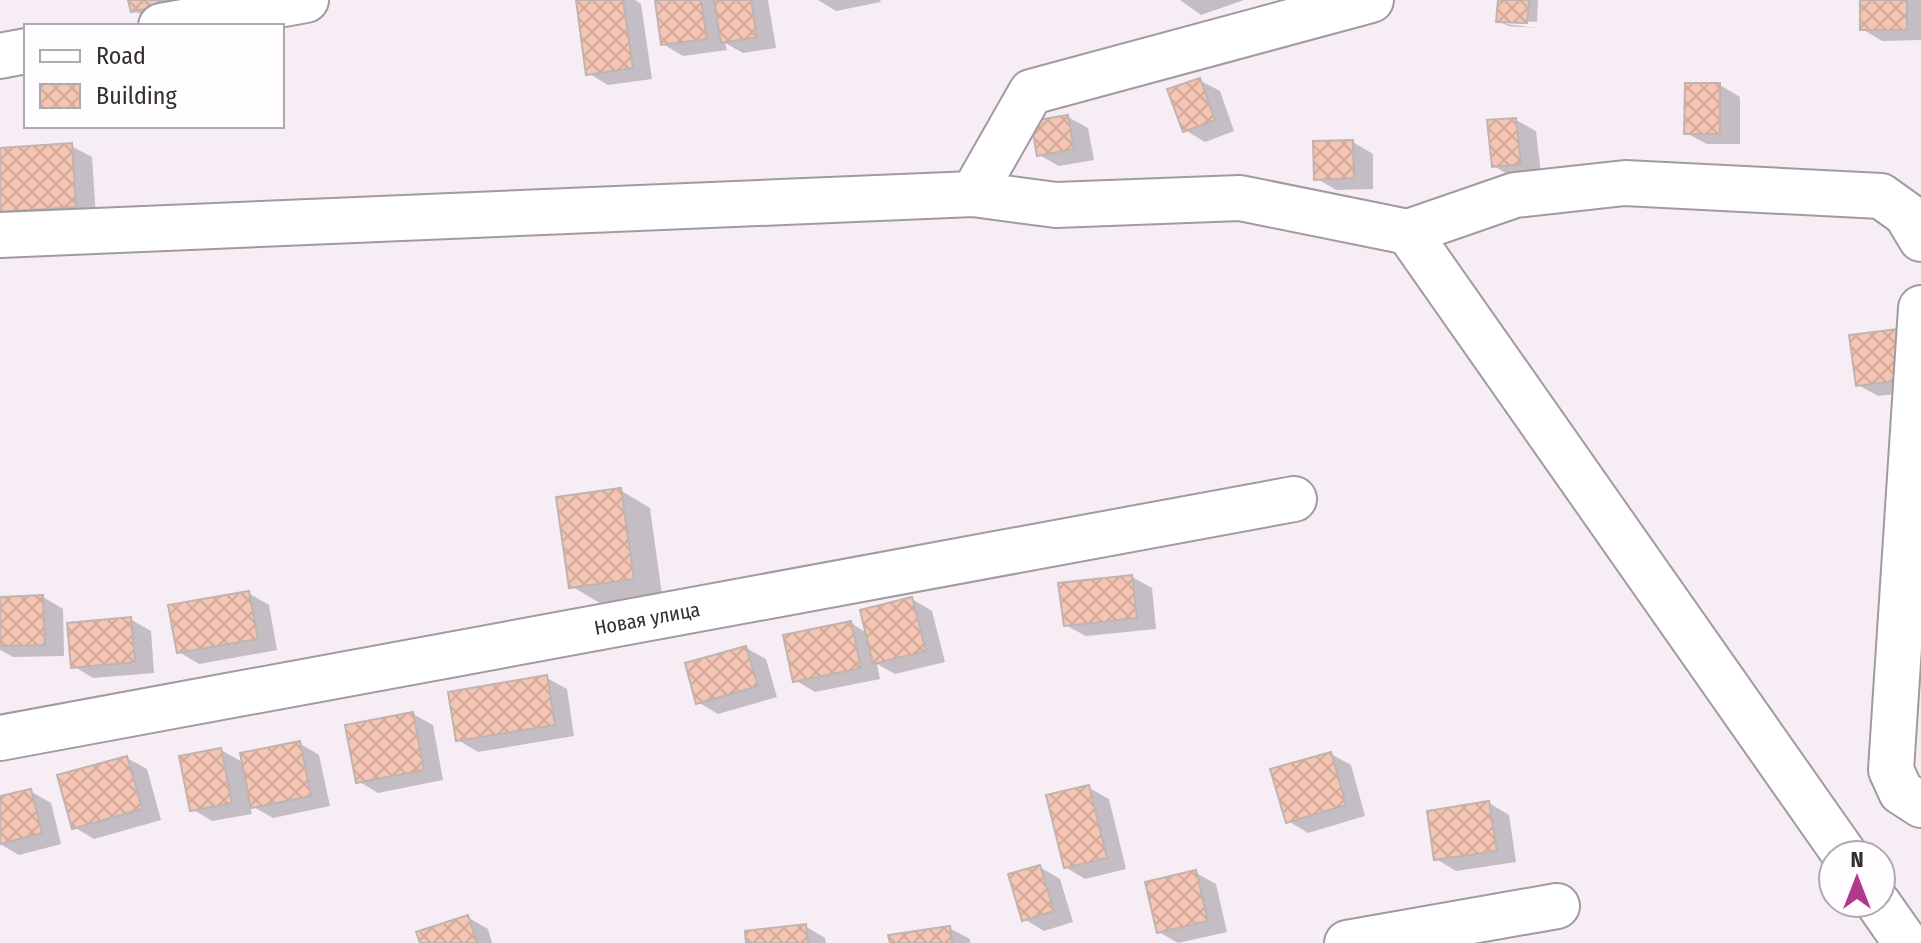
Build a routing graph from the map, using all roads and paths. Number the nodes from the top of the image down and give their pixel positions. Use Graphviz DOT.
graph roads {
  1 [pos="306,0"];
  2 [pos="1371,0"];
  3 [pos="172,24"];
  4 [pos="24,51"];
  5 [pos="0,56"];
  6 [pos="973,194"];
  7 [pos="1408,232"];
  8 [pos="0,235"];
  9 [pos="1921,239"];
  10 [pos="1921,308"];
  11 [pos="1294,499"];
  12 [pos="1913,525"];
  13 [pos="0,738"];
  14 [pos="1921,805"];
  15 [pos="1834,839"];
  16 [pos="1557,906"];
  17 [pos="1889,919"];
  18 [pos="1347,943"];
  19 [pos="1906,943"];
  1 -- 3 [label="street"];
  2 -- 6 [label="street"];
  4 -- 5 [label="street"];
  6 -- 7 [label="street"];
  6 -- 8 [label="street"];
  7 -- 9 [label="street"];
  7 -- 15 [label="street"];
  10 -- 12 [label="street"];
  11 -- 13 [label="street, Новая улица"];
  12 -- 14 [label="street"];
  16 -- 18 [label="street"];
  17 -- 19 [label="street"];
}
